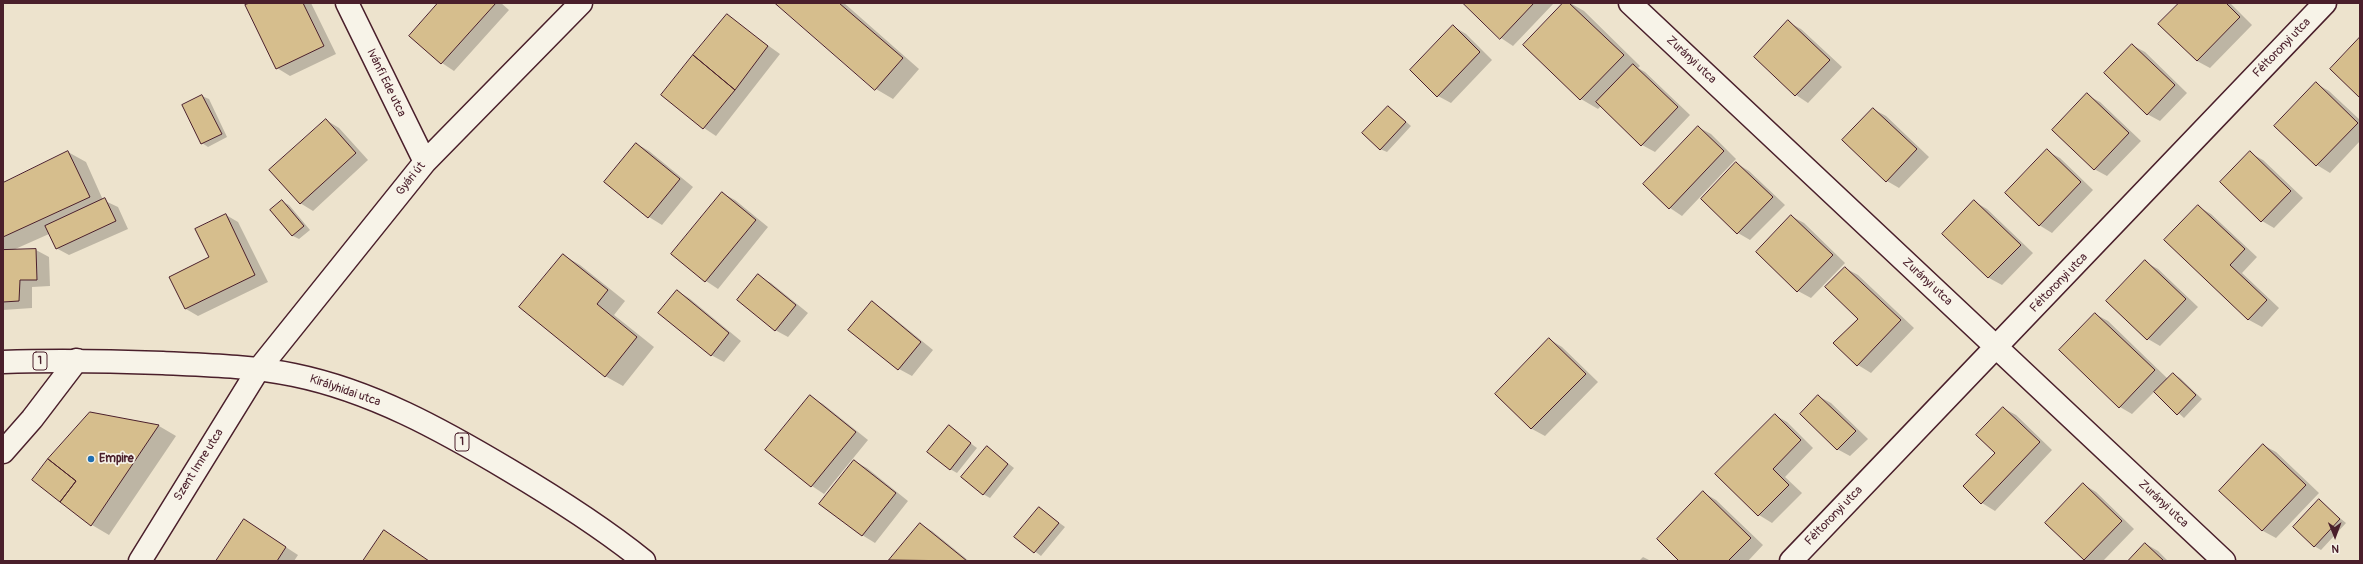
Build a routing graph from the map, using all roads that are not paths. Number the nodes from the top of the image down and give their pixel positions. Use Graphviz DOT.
graph roads {
  1 [pos="347,3"];
  2 [pos="581,3"];
  3 [pos="1630,3"];
  4 [pos="2325,3"];
  5 [pos="425,162"];
  6 [pos="1997,348"];
  7 [pos="77,360"];
  8 [pos="3,362"];
  9 [pos="258,370"];
  10 [pos="3,452"];
  11 [pos="140,561"];
  12 [pos="644,561"];
  13 [pos="1791,561"];
  14 [pos="2224,561"];
  1 -- 5 [label="street, Ivánfi Ede utca"];
  2 -- 5 [label="street, Gyári út"];
  3 -- 6 [label="street, Zurányi utca"];
  4 -- 6 [label="street, Féltoronyi utca"];
  5 -- 9 [label="street, Gyári út"];
  6 -- 13 [label="street, Féltoronyi utca"];
  6 -- 14 [label="street, Zurányi utca"];
  7 -- 8 [label="street, Királyhidai utca / 1"];
  7 -- 9 [label="street, Királyhidai utca / 1"];
  7 -- 10 [label="street"];
  9 -- 11 [label="street, Szent Imre utca"];
  9 -- 12 [label="street, Királyhidai utca / 1"];
}
